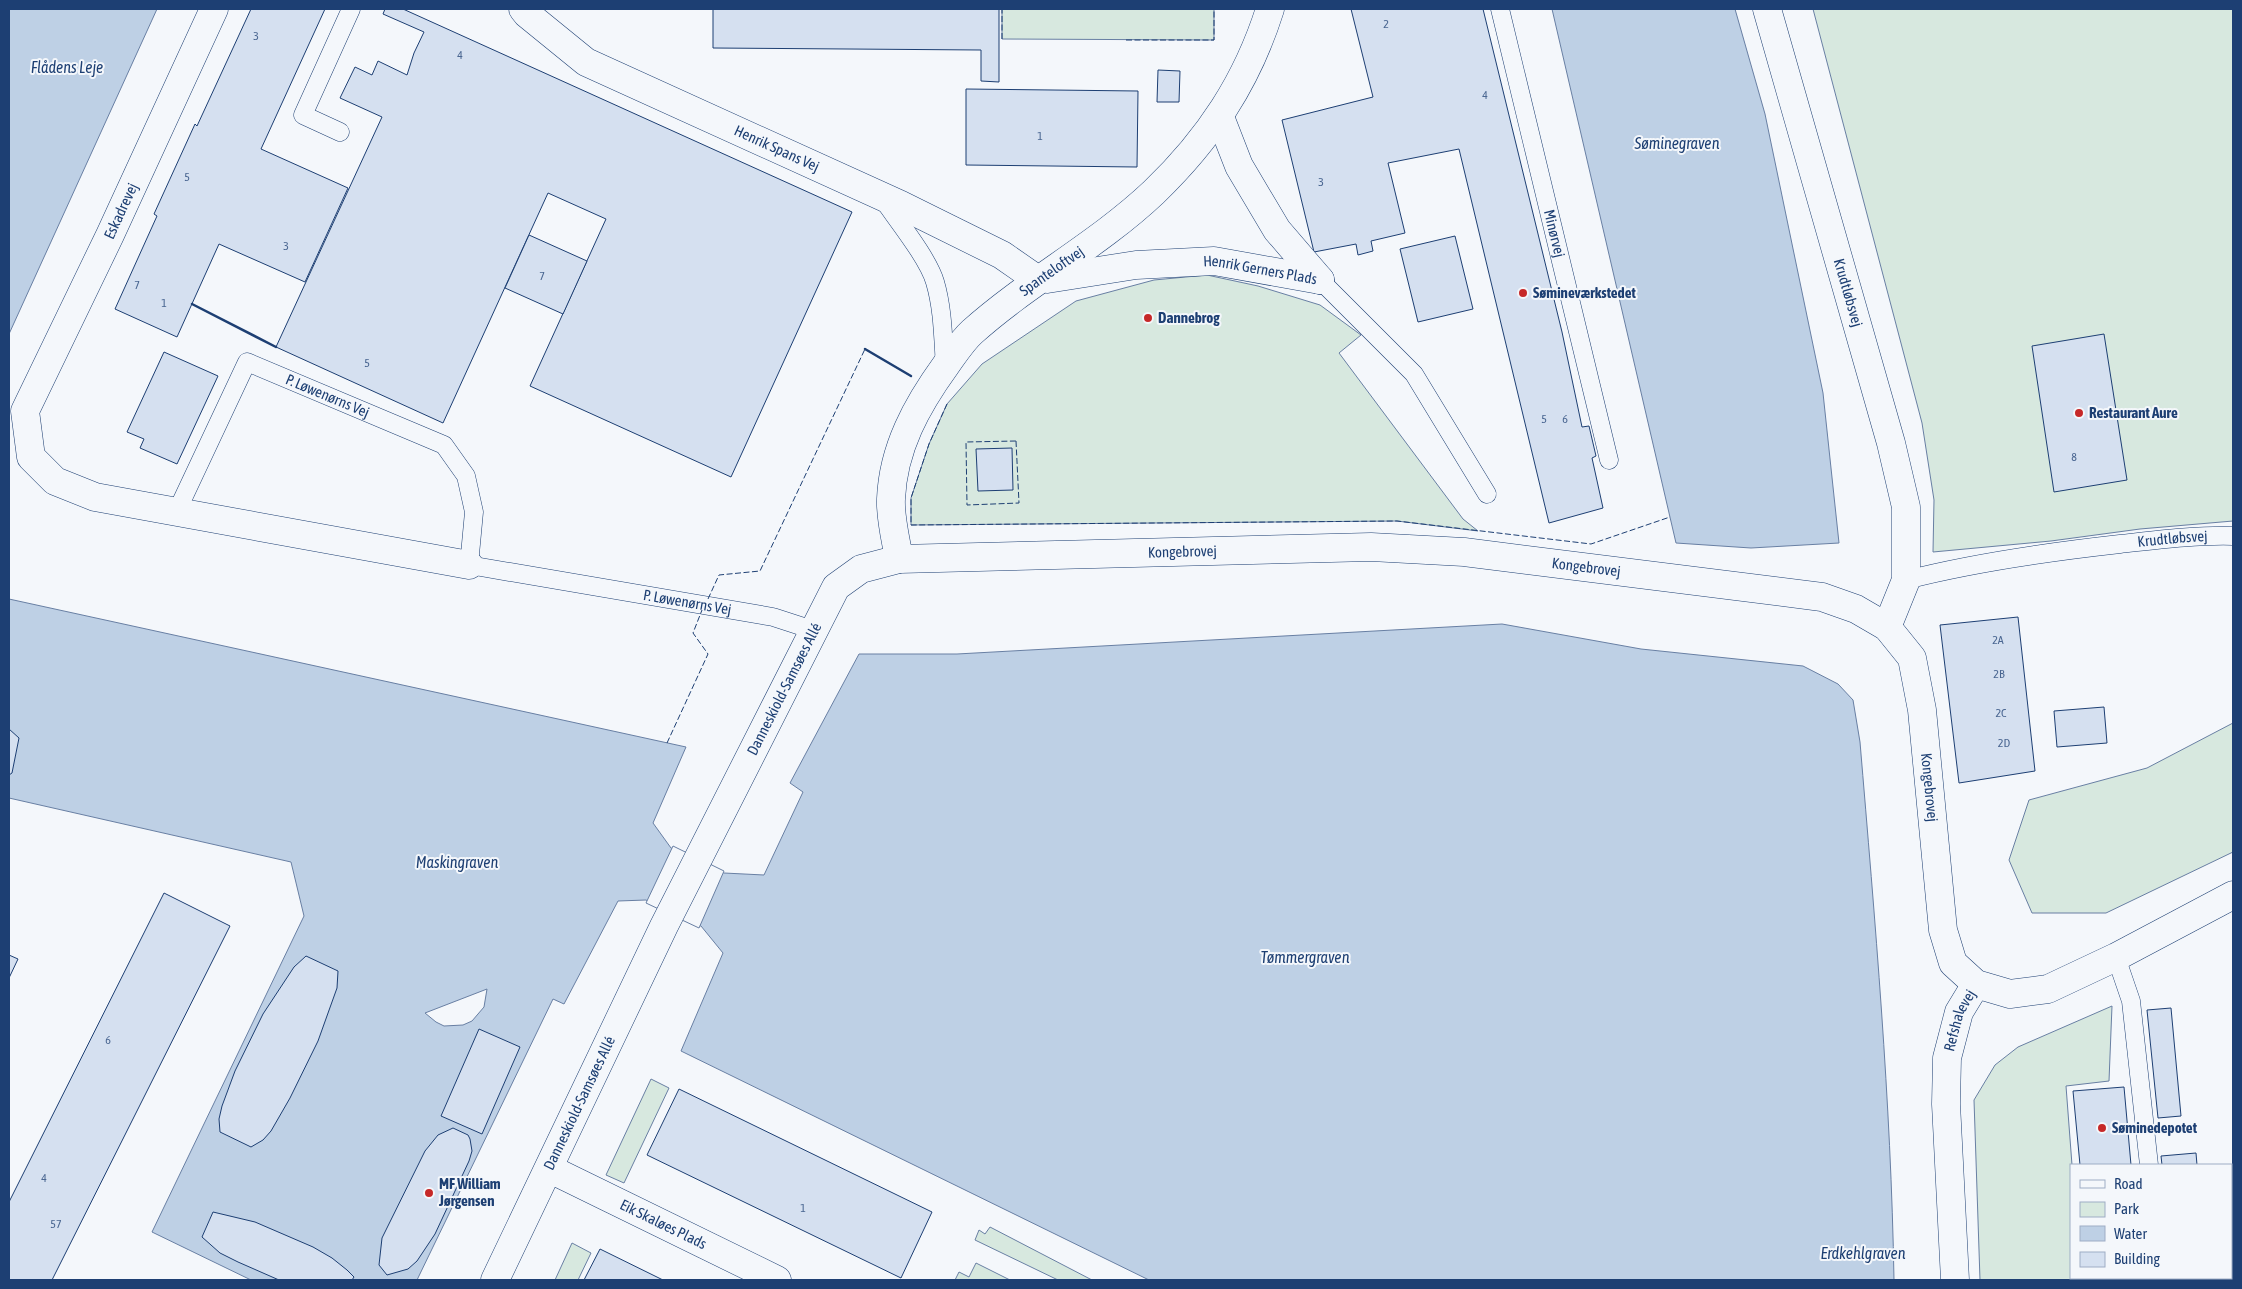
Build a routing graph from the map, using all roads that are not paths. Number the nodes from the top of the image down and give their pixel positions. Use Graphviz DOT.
graph roads {
  1 [pos="214,9"];
  2 [pos="351,9"];
  3 [pos="523,9"];
  4 [pos="1270,9"];
  5 [pos="1500,9"];
  6 [pos="1767,9"];
  7 [pos="1220,117"];
  8 [pos="340,132"];
  9 [pos="880,196"];
  10 [pos="1038,280"];
  11 [pos="1320,280"];
  12 [pos="945,366"];
  13 [pos="25,412"];
  14 [pos="1609,460"];
  15 [pos="1487,494"];
  16 [pos="178,511"];
  17 [pos="2233,536"];
  18 [pos="899,559"];
  19 [pos="470,565"];
  20 [pos="1906,580"];
  21 [pos="1887,627"];
  22 [pos="813,630"];
  23 [pos="2233,895"];
  24 [pos="2116,958"];
  25 [pos="1976,984"];
  26 [pos="2150,1164"];
  27 [pos="550,1169"];
  28 [pos="495,1280"];
  29 [pos="778,1280"];
  30 [pos="1955,1280"];
  1 -- 13 [label="street, Eskadrevej"];
  2 -- 8 [label="lane"];
  3 -- 9 [label="street, Henrik Spans Vej"];
  4 -- 7 [label="street, Spanteloftvej"];
  5 -- 14 [label="lane, Minørvej"];
  6 -- 20 [label="street, Krudtløbsvej"];
  7 -- 10 [label="street, Spanteloftvej"];
  7 -- 11 [label="street, Henrik Gerners Plads"];
  9 -- 10 [label="street, Henrik Spans Vej"];
  9 -- 12 [label="lane"];
  10 -- 11 [label="street, Henrik Gerners Plads"];
  10 -- 12 [label="street, Spanteloftvej"];
  11 -- 15 [label="lane"];
  12 -- 18 [label="street, Spanteloftvej"];
  13 -- 16 [label="street, P. Løwenørns Vej"];
  16 -- 19 [label="street, P. Løwenørns Vej"];
  16 -- 19 [label="lane, P. Løwenørns Vej"];
  17 -- 20 [label="lane, Krudtløbsvej"];
  18 -- 21 [label="street, Kongebrovej"];
  18 -- 22 [label="street, Danneskiold-Samsøes Allé"];
  19 -- 22 [label="lane, P. Løwenørns Vej"];
  20 -- 21 [label="street, Krudtløbsvej"];
  21 -- 25 [label="street, Kongebrovej"];
  22 -- 27 [label="street, Danneskiold-Samsøes Allé"];
  23 -- 24 [label="street, Refshalevej"];
  24 -- 25 [label="street, Refshalevej"];
  24 -- 26 [label="lane"];
  25 -- 30 [label="street, Refshalevej"];
  27 -- 28 [label="street, Danneskiold-Samsøes Allé"];
  27 -- 29 [label="street, Eik Skaløes Plads"];
}
